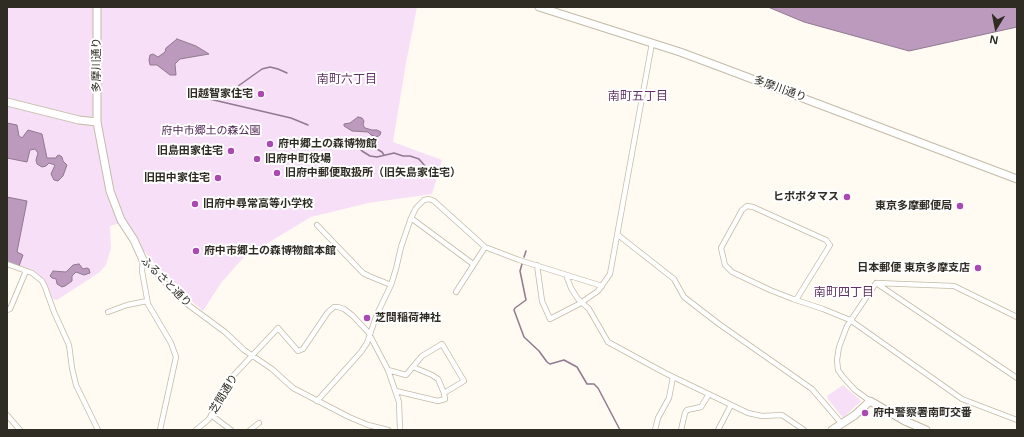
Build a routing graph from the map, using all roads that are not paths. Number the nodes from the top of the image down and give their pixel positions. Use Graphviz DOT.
graph roads {
  1 [pos="97,7"];
  2 [pos="539,7"];
  3 [pos="652,43"];
  4 [pos="7,102"];
  5 [pos="97,122"];
  6 [pos="1017,179"];
  7 [pos="411,218"];
  8 [pos="317,225"];
  9 [pos="618,235"];
  10 [pos="485,247"];
  11 [pos="143,260"];
  12 [pos="7,264"];
  13 [pos="473,264"];
  14 [pos="537,265"];
  15 [pos="26,271"];
  16 [pos="566,275"];
  17 [pos="876,283"];
  18 [pos="391,285"];
  19 [pos="602,286"];
  20 [pos="456,292"];
  21 [pos="796,300"];
  22 [pos="147,301"];
  23 [pos="581,302"];
  24 [pos="7,310"];
  25 [pos="108,312"];
  26 [pos="1017,317"];
  27 [pos="850,320"];
  28 [pos="370,336"];
  29 [pos="252,356"];
  30 [pos="413,367"];
  31 [pos="388,370"];
  32 [pos="674,377"];
  33 [pos="1017,378"];
  34 [pos="396,391"];
  35 [pos="444,393"];
  36 [pos="709,394"];
  37 [pos="317,401"];
  38 [pos="870,401"];
  39 [pos="731,405"];
  40 [pos="7,415"];
  41 [pos="211,415"];
  42 [pos="1017,420"];
  43 [pos="259,423"];
  44 [pos="842,424"];
  45 [pos="20,430"];
  46 [pos="98,430"];
  47 [pos="160,430"];
  48 [pos="196,430"];
  49 [pos="231,430"];
  50 [pos="250,430"];
  51 [pos="388,430"];
  52 [pos="400,430"];
  53 [pos="655,430"];
  54 [pos="681,430"];
  55 [pos="718,430"];
  56 [pos="804,430"];
  57 [pos="832,430"];
  58 [pos="926,430"];
  1 -- 5 [label="street, 多摩川通り"];
  2 -- 3 [label="street, 多摩川通り"];
  3 -- 6 [label="street, 多摩川通り"];
  3 -- 9 [label="street"];
  4 -- 5 [label="street"];
  5 -- 11 [label="street, ふるさと通り"];
  7 -- 10 [label="street"];
  7 -- 13 [label="street"];
  7 -- 18 [label="street"];
  8 -- 18 [label="street"];
  9 -- 19 [label="street"];
  9 -- 44 [label="street"];
  10 -- 13 [label="street"];
  10 -- 14 [label="street"];
  11 -- 22 [label="street"];
  11 -- 29 [label="street, ふるさと通り"];
  12 -- 15 [label="street"];
  13 -- 20 [label="street"];
  14 -- 16 [label="street"];
  14 -- 23 [label="street"];
  15 -- 24 [label="street"];
  15 -- 46 [label="street"];
  16 -- 19 [label="street"];
  16 -- 23 [label="street"];
  17 -- 26 [label="street"];
  17 -- 27 [label="street"];
  17 -- 33 [label="street"];
  18 -- 28 [label="street"];
  19 -- 23 [label="street"];
  21 -- 21 [label="street"];
  21 -- 27 [label="street"];
  22 -- 25 [label="street"];
  22 -- 47 [label="street"];
  23 -- 32 [label="street"];
  27 -- 38 [label="street"];
  27 -- 42 [label="street"];
  28 -- 29 [label="street, 芝間通り"];
  28 -- 31 [label="street"];
  28 -- 37 [label="street"];
  29 -- 37 [label="street, ふるさと通り"];
  29 -- 41 [label="street, 芝間通り"];
  30 -- 31 [label="street"];
  30 -- 35 [label="street"];
  30 -- 35 [label="street"];
  31 -- 34 [label="street"];
  32 -- 36 [label="street"];
  32 -- 53 [label="street"];
  34 -- 35 [label="street"];
  34 -- 52 [label="street"];
  36 -- 39 [label="street"];
  36 -- 54 [label="street"];
  37 -- 51 [label="street, ふるさと通り"];
  38 -- 44 [label="street"];
  38 -- 58 [label="street"];
  39 -- 55 [label="street"];
  39 -- 56 [label="street"];
  40 -- 45 [label="street"];
  41 -- 48 [label="street, 芝間通り"];
  41 -- 49 [label="street"];
  43 -- 50 [label="street"];
  44 -- 57 [label="street"];
}
